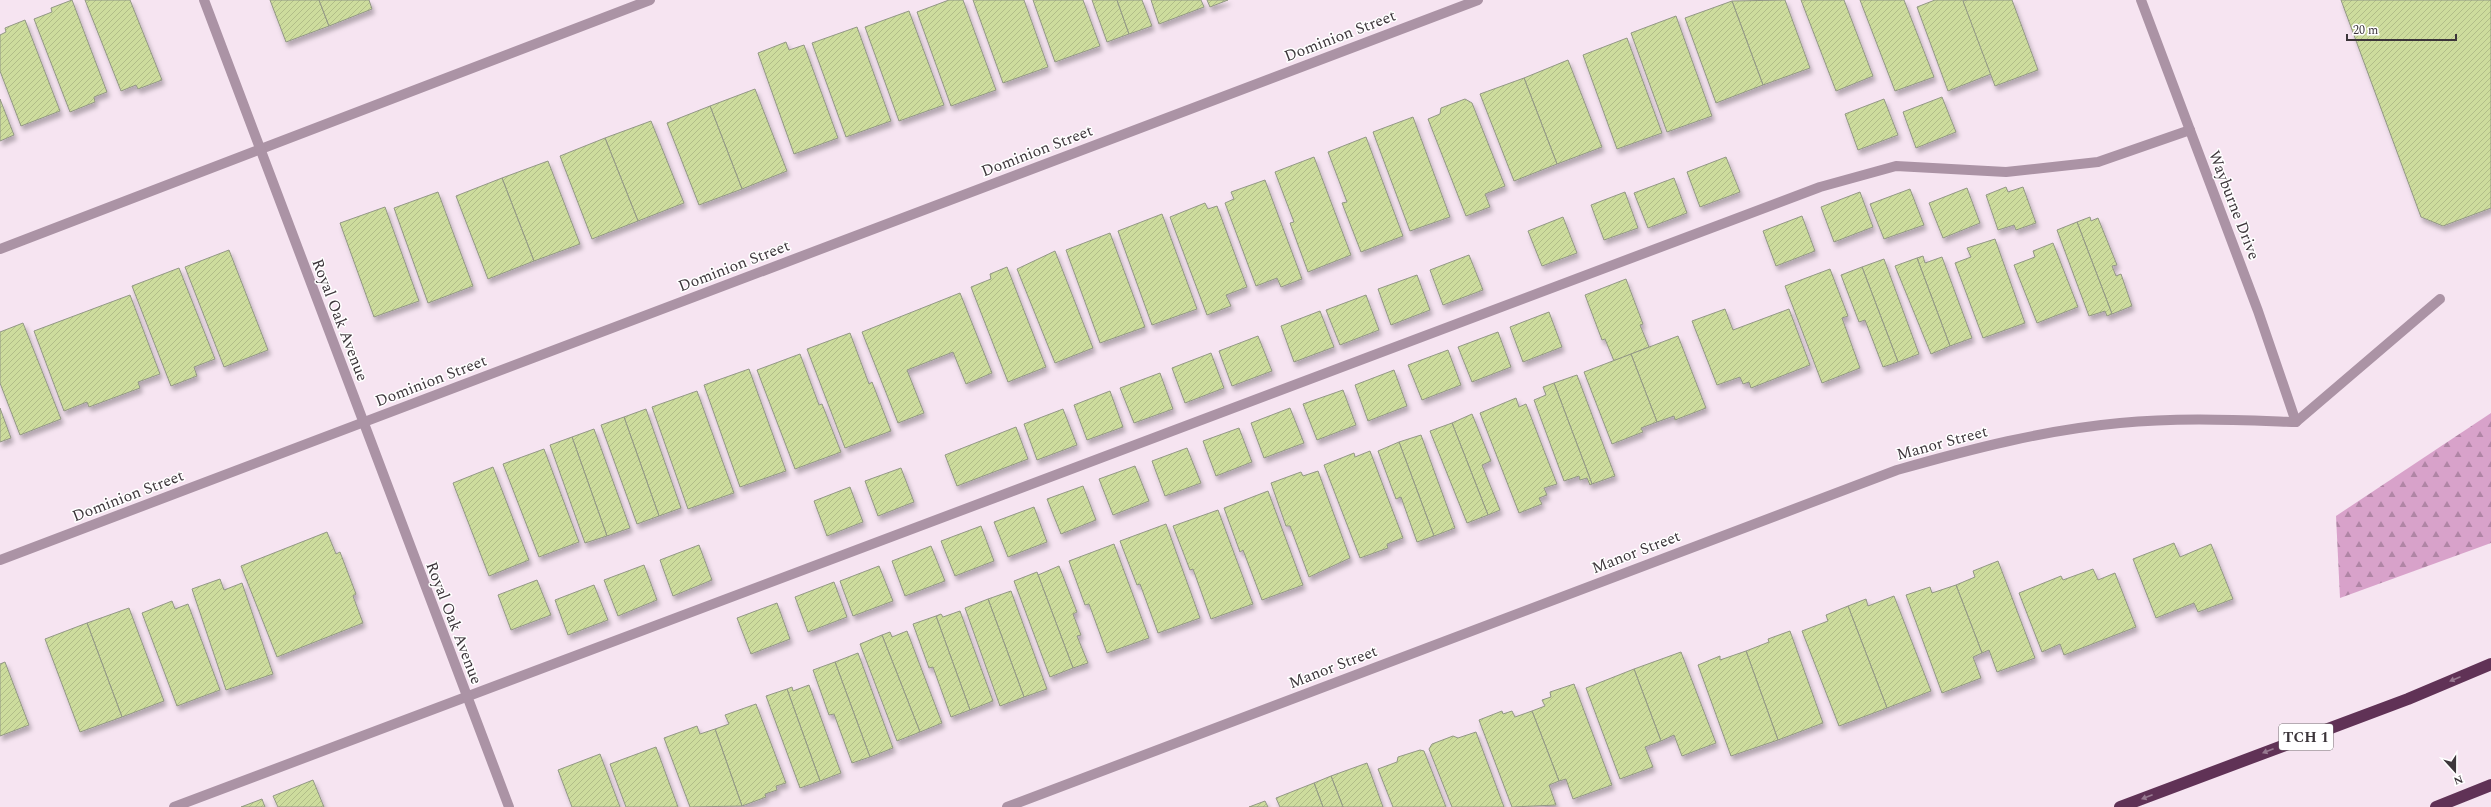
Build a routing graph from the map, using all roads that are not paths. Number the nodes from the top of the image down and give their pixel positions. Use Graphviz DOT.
graph roads {
  1 [pos="204,0"];
  2 [pos="650,0"];
  3 [pos="1478,0"];
  4 [pos="2141,0"];
  5 [pos="2190,130"];
  6 [pos="260,149"];
  7 [pos="0,249"];
  8 [pos="2440,299"];
  9 [pos="362,422"];
  10 [pos="2296,422"];
  11 [pos="0,560"];
  12 [pos="2491,664"];
  13 [pos="466,696"];
  14 [pos="2491,785"];
  15 [pos="174,807"];
  16 [pos="509,807"];
  17 [pos="1008,807"];
  18 [pos="2120,807"];
  19 [pos="2436,807"];
  1 -- 6 [label="street, Royal Oak Avenue"];
  2 -- 6 [label="street"];
  3 -- 9 [label="street, Dominion Street"];
  4 -- 5 [label="street, Wayburne Drive"];
  5 -- 10 [label="street, Wayburne Drive"];
  5 -- 13 [label="street"];
  6 -- 7 [label="street"];
  6 -- 9 [label="street, Royal Oak Avenue"];
  8 -- 10 [label="street"];
  9 -- 11 [label="street, Dominion Street"];
  9 -- 13 [label="street, Royal Oak Avenue"];
  10 -- 17 [label="street, Manor Street"];
  12 -- 18 [label="highway, TCH 1, one-way"];
  13 -- 15 [label="street"];
  13 -- 16 [label="street, Royal Oak Avenue"];
  14 -- 19 [label="highway"];
}
